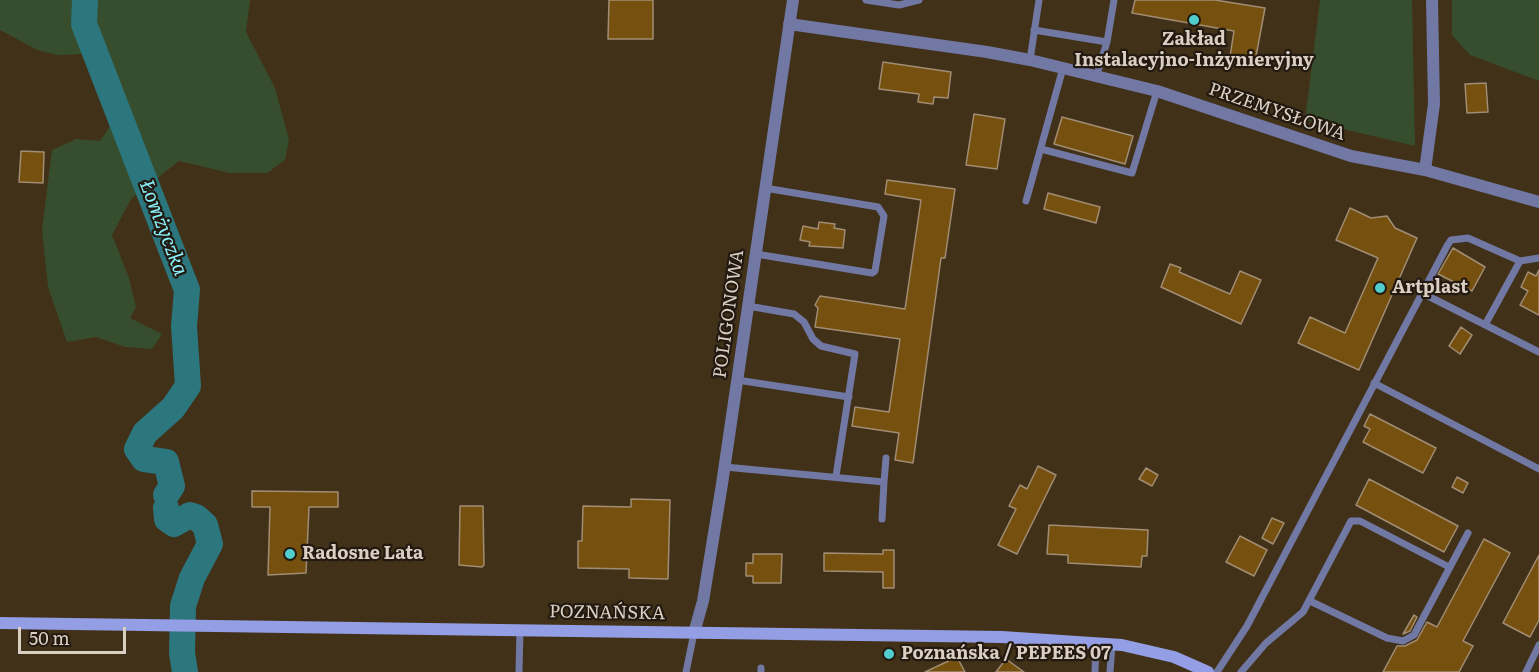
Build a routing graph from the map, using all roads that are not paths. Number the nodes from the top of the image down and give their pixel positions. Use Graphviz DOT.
graph roads {
  1 [pos="793,0"];
  2 [pos="866,0"];
  3 [pos="919,0"];
  4 [pos="1039,0"];
  5 [pos="1114,0"];
  6 [pos="1432,0"];
  7 [pos="789,24"];
  8 [pos="1034,30"];
  9 [pos="1107,42"];
  10 [pos="1030,60"];
  11 [pos="1064,68"];
  12 [pos="1096,77"];
  13 [pos="1157,92"];
  14 [pos="1041,149"];
  15 [pos="1425,170"];
  16 [pos="765,188"];
  17 [pos="1026,201"];
  18 [pos="1539,201"];
  19 [pos="756,254"];
  20 [pos="1539,258"];
  21 [pos="1520,261"];
  22 [pos="1422,293"];
  23 [pos="748,306"];
  24 [pos="1485,325"];
  25 [pos="1539,352"];
  26 [pos="737,380"];
  27 [pos="1374,383"];
  28 [pos="849,396"];
  29 [pos="886,458"];
  30 [pos="725,467"];
  31 [pos="1539,469"];
  32 [pos="836,476"];
  33 [pos="885,482"];
  34 [pos="882,519"];
  35 [pos="1468,533"];
  36 [pos="1449,567"];
  37 [pos="1310,601"];
  38 [pos="0,623"];
  39 [pos="520,630"];
  40 [pos="694,633"];
  41 [pos="1096,642"];
  42 [pos="1112,644"];
  43 [pos="1539,645"];
  44 [pos="519,672"];
  45 [pos="686,672"];
  46 [pos="1095,672"];
  47 [pos="1110,672"];
  48 [pos="1208,672"];
  49 [pos="1217,672"];
  50 [pos="1240,672"];
  51 [pos="1526,672"];
  1 -- 7 [label="street, POLIGONOWA"];
  2 -- 3 [label="lane"];
  4 -- 8 [label="lane"];
  5 -- 9 [label="lane"];
  6 -- 15 [label="street"];
  7 -- 10 [label="street, PRZEMYSŁOWA"];
  7 -- 16 [label="street, POLIGONOWA"];
  8 -- 9 [label="lane"];
  8 -- 10 [label="lane"];
  9 -- 12 [label="lane"];
  10 -- 11 [label="street, PRZEMYSŁOWA"];
  11 -- 12 [label="street, PRZEMYSŁOWA"];
  11 -- 14 [label="lane"];
  12 -- 13 [label="street, PRZEMYSŁOWA"];
  13 -- 14 [label="lane"];
  13 -- 15 [label="street, PRZEMYSŁOWA"];
  14 -- 17 [label="lane"];
  15 -- 18 [label="street, PRZEMYSŁOWA"];
  16 -- 19 [label="street, POLIGONOWA"];
  16 -- 19 [label="lane"];
  19 -- 23 [label="street, POLIGONOWA"];
  20 -- 21 [label="lane"];
  21 -- 22 [label="lane"];
  21 -- 24 [label="lane"];
  22 -- 24 [label="lane"];
  22 -- 27 [label="lane"];
  23 -- 26 [label="street, POLIGONOWA"];
  23 -- 28 [label="lane"];
  24 -- 25 [label="lane"];
  26 -- 28 [label="lane"];
  26 -- 30 [label="street, POLIGONOWA"];
  27 -- 31 [label="lane"];
  27 -- 49 [label="lane"];
  28 -- 32 [label="lane"];
  29 -- 33 [label="lane"];
  30 -- 32 [label="lane"];
  30 -- 40 [label="street, POLIGONOWA"];
  32 -- 33 [label="lane"];
  33 -- 34 [label="lane"];
  35 -- 36 [label="lane"];
  36 -- 37 [label="lane"];
  36 -- 37 [label="lane"];
  37 -- 50 [label="lane"];
  38 -- 39 [label="main road, POZNAŃSKA"];
  39 -- 40 [label="main road, POZNAŃSKA"];
  39 -- 44 [label="lane"];
  40 -- 41 [label="main road, POZNAŃSKA"];
  40 -- 45 [label="lane"];
  41 -- 42 [label="main road, POZNAŃSKA"];
  41 -- 46 [label="lane"];
  42 -- 47 [label="lane"];
  42 -- 48 [label="main road, POZNAŃSKA"];
  43 -- 51 [label="lane"];
}
